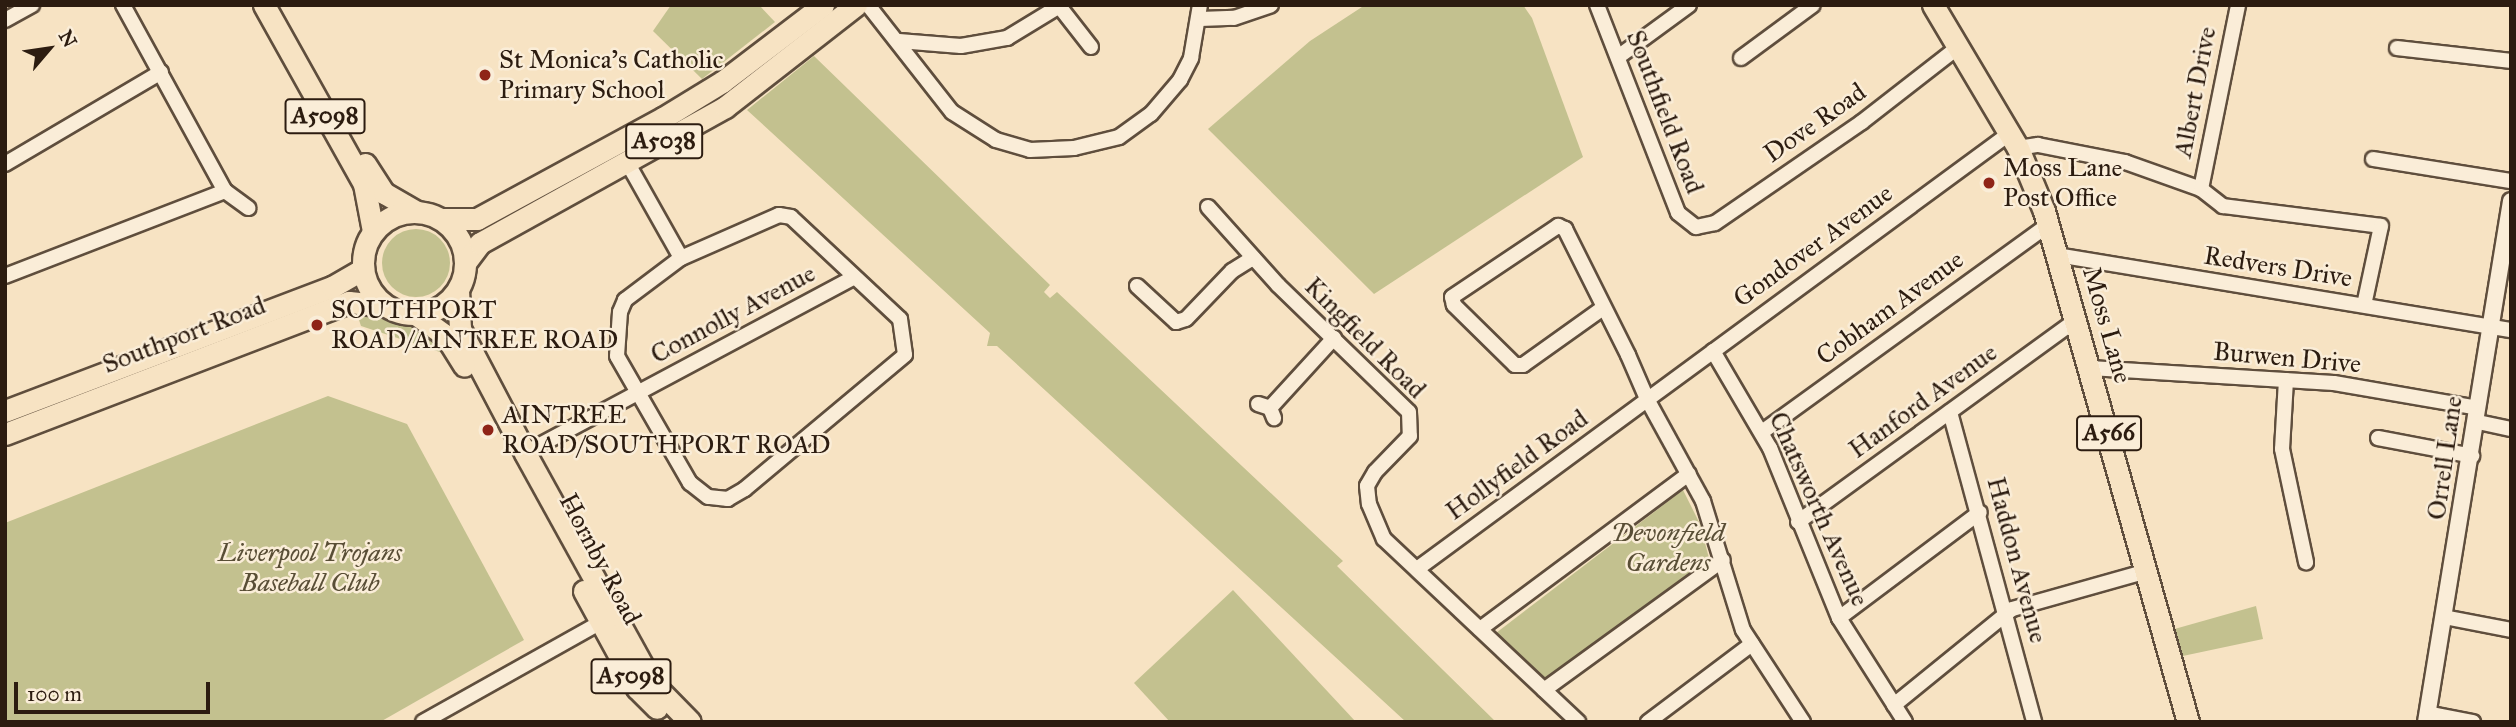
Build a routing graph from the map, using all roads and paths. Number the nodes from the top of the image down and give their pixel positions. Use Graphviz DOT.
graph roads {
  1 [pos="32,5"];
  2 [pos="123,5"];
  3 [pos="264,5"];
  4 [pos="278,5"];
  5 [pos="822,5"];
  6 [pos="856,5"];
  7 [pos="868,5"];
  8 [pos="1271,5"];
  9 [pos="1597,5"];
  10 [pos="1689,5"];
  11 [pos="1813,5"];
  12 [pos="1933,5"];
  13 [pos="2238,5"];
  14 [pos="1060,6"];
  15 [pos="1200,12"];
  16 [pos="5,20"];
  17 [pos="899,41"];
  18 [pos="1091,47"];
  19 [pos="1957,48"];
  20 [pos="2397,48"];
  21 [pos="1618,57"];
  22 [pos="1741,58"];
  23 [pos="2511,61"];
  24 [pos="161,72"];
  25 [pos="2014,141"];
  26 [pos="2372,159"];
  27 [pos="626,162"];
  28 [pos="5,164"];
  29 [pos="2511,181"];
  30 [pos="2201,189"];
  31 [pos="225,191"];
  32 [pos="2511,201"];
  33 [pos="1208,207"];
  34 [pos="248,208"];
  35 [pos="415,211"];
  36 [pos="442,219"];
  37 [pos="2048,225"];
  38 [pos="1696,228"];
  39 [pos="373,231"];
  40 [pos="2057,255"];
  41 [pos="681,258"];
  42 [pos="1253,258"];
  43 [pos="465,263"];
  44 [pos="363,269"];
  45 [pos="5,276"];
  46 [pos="853,278"];
  47 [pos="1137,286"];
  48 [pos="458,290"];
  49 [pos="2364,305"];
  50 [pos="385,306"];
  51 [pos="1603,308"];
  52 [pos="417,315"];
  53 [pos="2076,320"];
  54 [pos="2490,326"];
  55 [pos="2511,330"];
  56 [pos="1334,338"];
  57 [pos="1713,351"];
  58 [pos="2090,368"];
  59 [pos="2286,380"];
  60 [pos="638,392"];
  61 [pos="1647,399"];
  62 [pos="1267,410"];
  63 [pos="5,411"];
  64 [pos="1950,412"];
  65 [pos="2478,415"];
  66 [pos="2511,429"];
  67 [pos="1762,432"];
  68 [pos="5,434"];
  69 [pos="2378,438"];
  70 [pos="525,453"];
  71 [pos="2472,456"];
  72 [pos="1689,474"];
  73 [pos="1980,512"];
  74 [pos="1798,522"];
  75 [pos="1723,560"];
  76 [pos="2306,562"];
  77 [pos="1417,569"];
  78 [pos="2147,571"];
  79 [pos="2006,614"];
  80 [pos="2444,617"];
  81 [pos="1839,618"];
  82 [pos="601,622"];
  83 [pos="1480,629"];
  84 [pos="2511,630"];
  85 [pos="1752,644"];
  86 [pos="1544,690"];
  87 [pos="1894,705"];
  88 [pos="2426,717"];
  89 [pos="1796,719"];
  90 [pos="422,722"];
  91 [pos="671,722"];
  92 [pos="690,722"];
  93 [pos="1578,722"];
  94 [pos="1648,722"];
  95 [pos="1905,722"];
  96 [pos="2034,722"];
  97 [pos="2188,722"];
  98 [pos="2473,722"];
  1 -- 16 [label="street"];
  2 -- 24 [label="street"];
  3 -- 39 [label="main road, A5098"];
  4 -- 35 [label="main road, A5098"];
  5 -- 36 [label="main road, A5038"];
  6 -- 27 [label="main road, A5038"];
  7 -- 17 [label="street"];
  8 -- 15 [label="street"];
  9 -- 21 [label="street, Southfield Road"];
  10 -- 21 [label="street"];
  11 -- 22 [label="street"];
  12 -- 19 [label="main road, Moss Lane / A566"];
  13 -- 30 [label="street, Albert Drive"];
  14 -- 17 [label="street"];
  14 -- 18 [label="street"];
  15 -- 17 [label="street"];
  19 -- 25 [label="main road, Moss Lane / A566"];
  19 -- 38 [label="street, Dove Road"];
  20 -- 23 [label="street"];
  21 -- 38 [label="street, Southfield Road"];
  24 -- 28 [label="street"];
  24 -- 31 [label="street"];
  25 -- 30 [label="street"];
  25 -- 37 [label="main road, Moss Lane / A566"];
  25 -- 57 [label="street, Gondover Avenue"];
  26 -- 29 [label="street"];
  27 -- 41 [label="street"];
  27 -- 43 [label="main road, A5038"];
  30 -- 49 [label="street"];
  31 -- 34 [label="street"];
  31 -- 45 [label="street"];
  32 -- 54 [label="street, Orrell Lane"];
  33 -- 42 [label="street, Kingfield Road"];
  35 -- 36 [label="main road, A5038"];
  35 -- 39 [label="main road"];
  36 -- 43 [label="main road"];
  37 -- 40 [label="main road, Moss Lane / A566"];
  37 -- 67 [label="street, Cobham Avenue"];
  39 -- 44 [label="main road"];
  40 -- 49 [label="street, Redvers Drive"];
  40 -- 53 [label="main road, Moss Lane / A566"];
  41 -- 46 [label="street"];
  41 -- 60 [label="street"];
  42 -- 47 [label="street"];
  42 -- 56 [label="street, Kingfield Road"];
  43 -- 48 [label="main road, A5038"];
  44 -- 50 [label="main road"];
  44 -- 63 [label="main road, Southport Road"];
  46 -- 60 [label="street, Connolly Avenue"];
  46 -- 60 [label="street"];
  48 -- 52 [label="main road"];
  48 -- 70 [label="main road, A5098"];
  49 -- 54 [label="street, Redvers Drive"];
  50 -- 52 [label="main road"];
  50 -- 68 [label="main road, Southport Road"];
  51 -- 51 [label="street"];
  51 -- 61 [label="street"];
  52 -- 82 [label="main road, Hornby Road / A5098"];
  53 -- 58 [label="main road, Moss Lane / A566"];
  53 -- 64 [label="street, Hanford Avenue"];
  54 -- 55 [label="street, Redvers Drive"];
  54 -- 65 [label="street, Orrell Lane"];
  56 -- 62 [label="street"];
  56 -- 77 [label="street, Kingfield Road"];
  57 -- 61 [label="street, Gondover Avenue"];
  57 -- 67 [label="street, Chatsworth Avenue"];
  58 -- 59 [label="street, Burwen Drive"];
  58 -- 78 [label="main road, Moss Lane / A566"];
  59 -- 65 [label="street, Burwen Drive"];
  59 -- 76 [label="street"];
  60 -- 70 [label="street, Connolly Avenue"];
  61 -- 72 [label="street"];
  61 -- 77 [label="street, Hollyfield Road"];
  64 -- 73 [label="street, Haddon Avenue"];
  64 -- 74 [label="street, Hanford Avenue"];
  65 -- 66 [label="street, Burwen Drive"];
  65 -- 71 [label="street, Orrell Lane"];
  67 -- 74 [label="street, Chatsworth Avenue"];
  69 -- 71 [label="street"];
  70 -- 92 [label="main road, A5098"];
  71 -- 80 [label="street, Orrell Lane"];
  72 -- 75 [label="street"];
  72 -- 83 [label="street"];
  73 -- 79 [label="street, Haddon Avenue"];
  73 -- 81 [label="street"];
  74 -- 81 [label="street, Chatsworth Avenue"];
  75 -- 85 [label="street"];
  75 -- 86 [label="street"];
  77 -- 83 [label="street, Kingfield Road"];
  78 -- 79 [label="street"];
  78 -- 97 [label="main road, Moss Lane / A566"];
  79 -- 87 [label="street"];
  79 -- 96 [label="street, Haddon Avenue"];
  80 -- 84 [label="street"];
  80 -- 88 [label="street, Orrell Lane"];
  81 -- 87 [label="street, Chatsworth Avenue"];
  82 -- 90 [label="street"];
  82 -- 91 [label="main road, Hornby Road / A5098"];
  83 -- 86 [label="street, Kingfield Road"];
  85 -- 89 [label="street"];
  85 -- 94 [label="street"];
  86 -- 93 [label="street, Kingfield Road"];
  87 -- 95 [label="street, Chatsworth Avenue"];
  88 -- 98 [label="street"];
}
